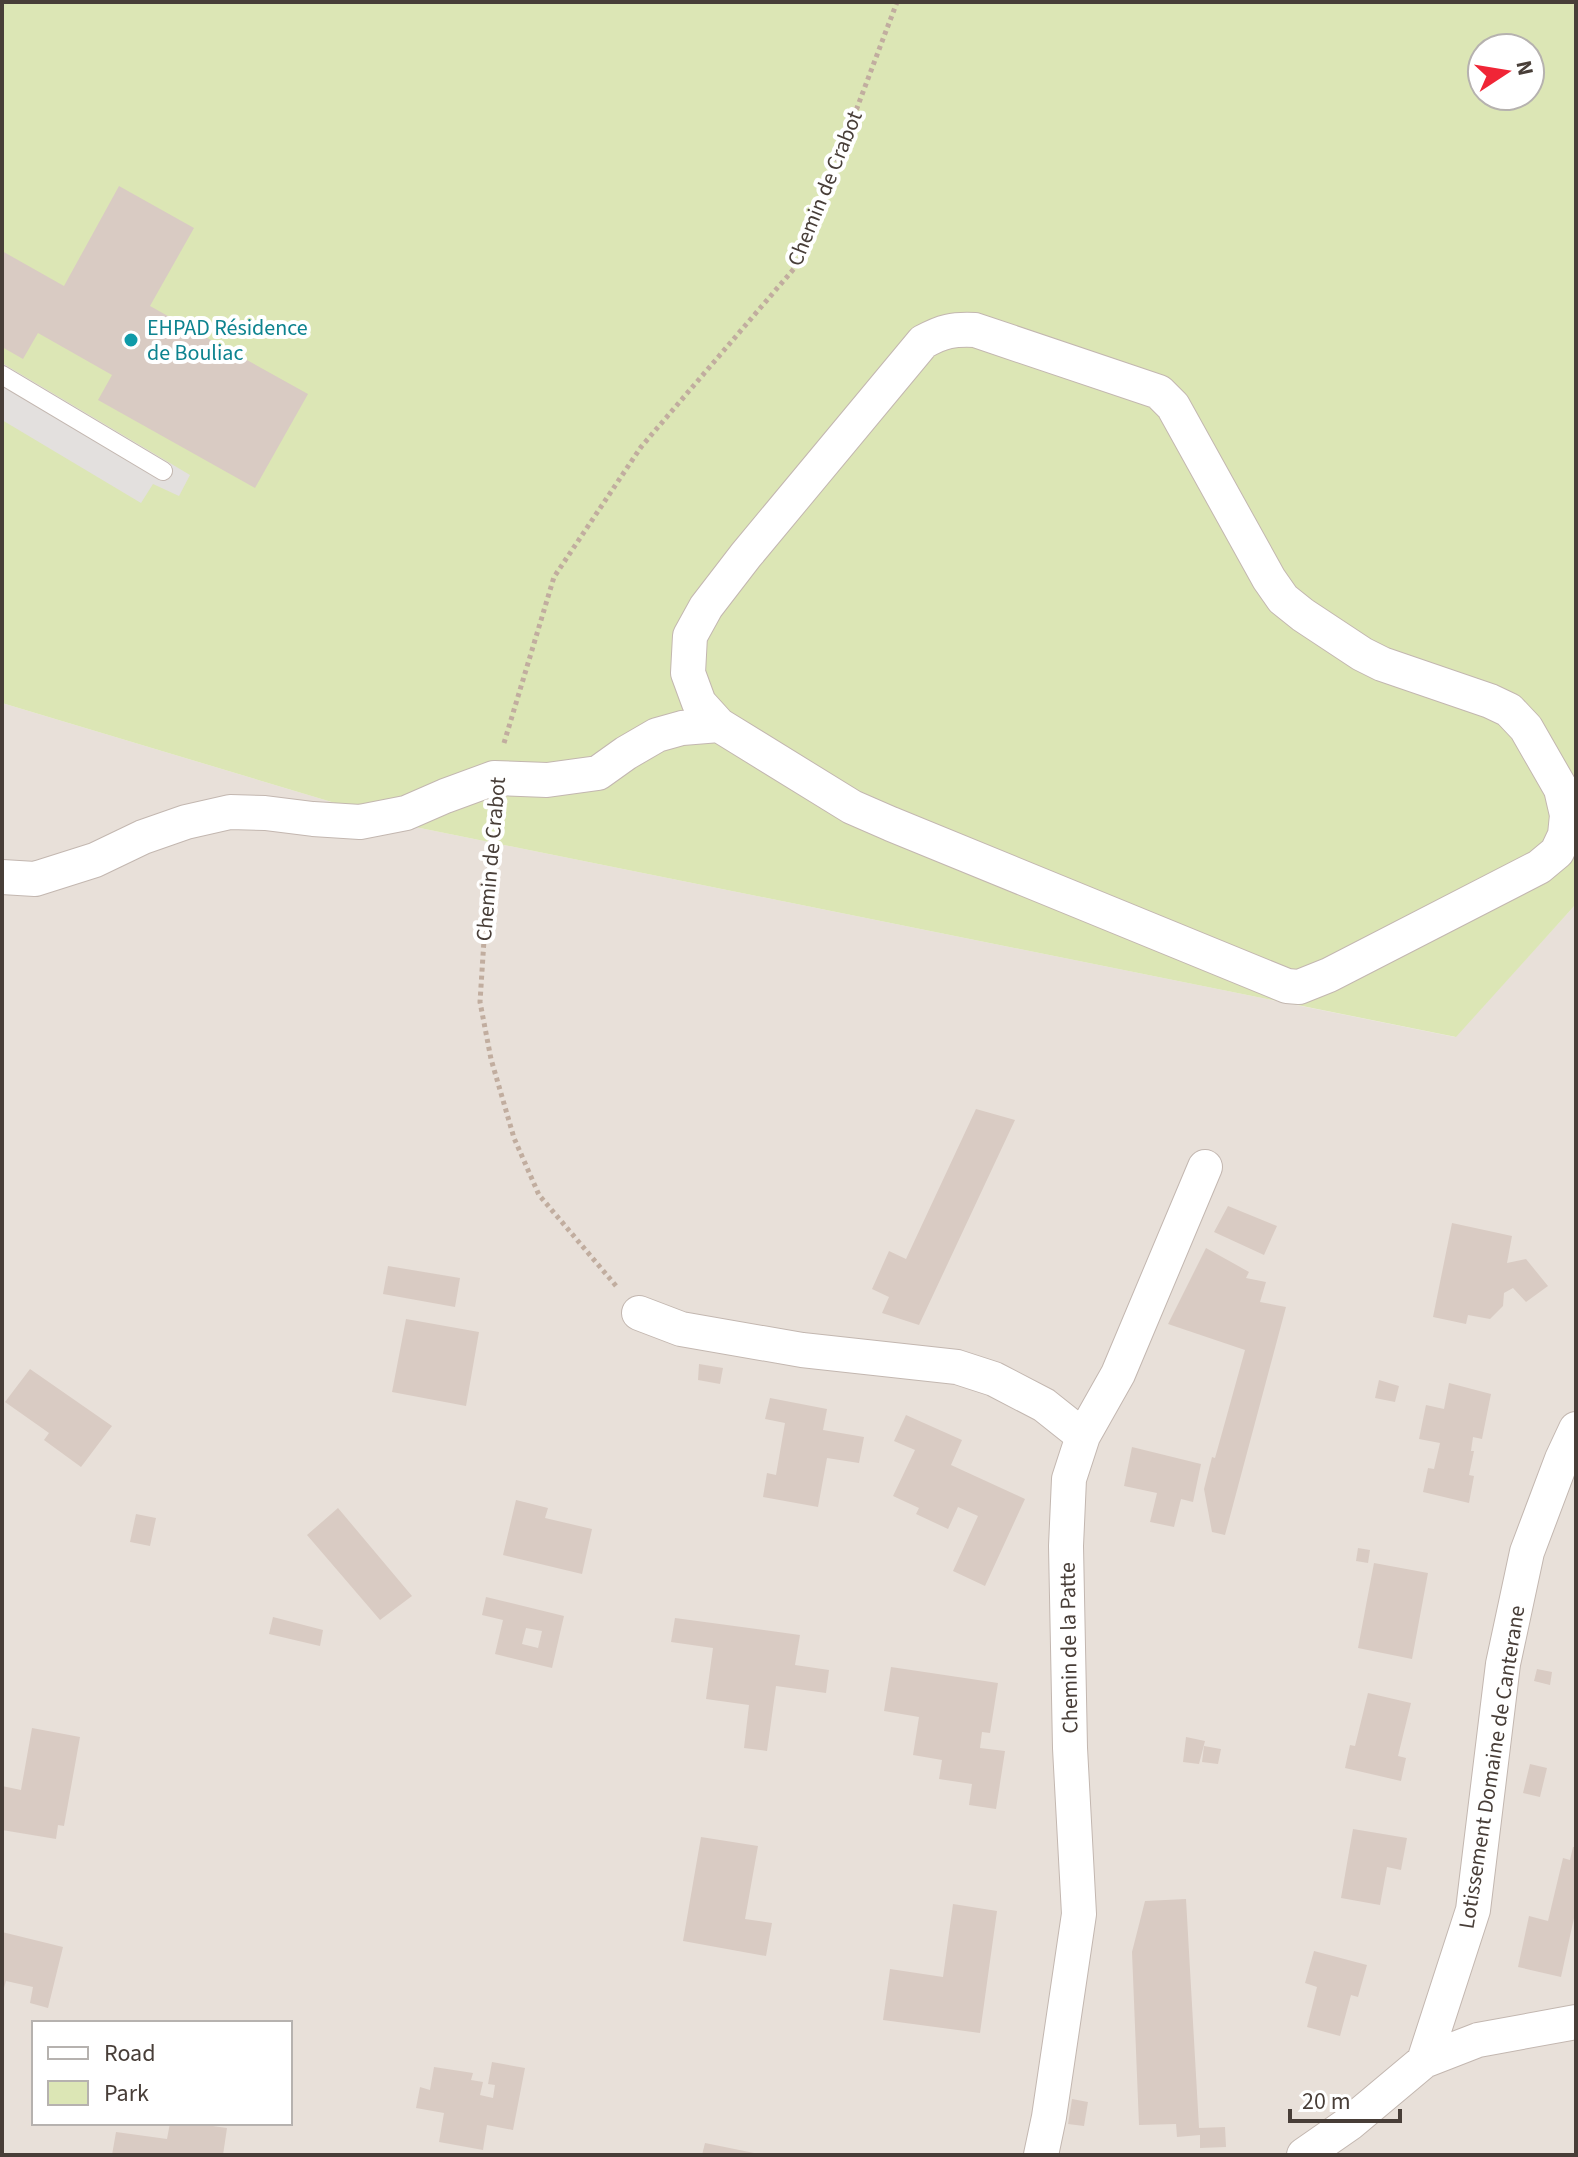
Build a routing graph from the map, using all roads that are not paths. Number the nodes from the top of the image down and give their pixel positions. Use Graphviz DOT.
graph roads {
  1 [pos="2,375"];
  2 [pos="163,471"];
  3 [pos="719,725"];
  4 [pos="2,877"];
  5 [pos="1205,1167"];
  6 [pos="639,1313"];
  7 [pos="1576,1429"];
  8 [pos="1083,1436"];
  9 [pos="1576,2022"];
  10 [pos="1424,2061"];
  11 [pos="1041,2155"];
  12 [pos="1304,2155"];
  1 -- 2 [label="lane"];
  3 -- 3 [label="street"];
  3 -- 4 [label="street"];
  5 -- 8 [label="street, Chemin de la Patte"];
  6 -- 8 [label="street"];
  7 -- 10 [label="street, Lotissement Domaine de Canterane"];
  8 -- 11 [label="street, Chemin de la Patte"];
  9 -- 10 [label="street"];
  10 -- 12 [label="street"];
}
